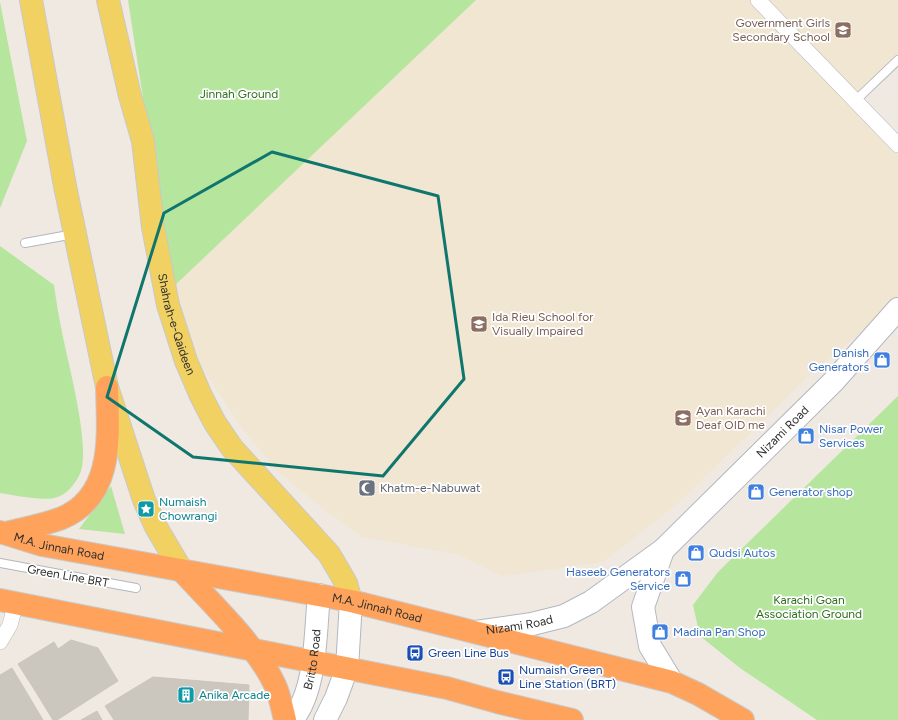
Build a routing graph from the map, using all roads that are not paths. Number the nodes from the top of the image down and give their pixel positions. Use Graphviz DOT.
graph roads {
  1 [pos="31,0"];
  2 [pos="108,0"];
  3 [pos="758,0"];
  4 [pos="896,65"];
  5 [pos="855,101"];
  6 [pos="898,145"];
  7 [pos="75,234"];
  8 [pos="26,243"];
  9 [pos="898,309"];
  10 [pos="108,387"];
  11 [pos="2,533"];
  12 [pos="663,550"];
  13 [pos="0,563"];
  14 [pos="182,571"];
  15 [pos="136,588"];
  16 [pos="318,595"];
  17 [pos="8,601"];
  18 [pos="351,601"];
  19 [pos="476,632"];
  20 [pos="0,642"];
  21 [pos="253,650"];
  22 [pos="313,662"];
  23 [pos="347,668"];
  24 [pos="672,682"];
  25 [pos="285,720"];
  26 [pos="292,720"];
  27 [pos="325,720"];
  28 [pos="572,720"];
  29 [pos="742,720"];
  1 -- 7 [label="main road"];
  2 -- 18 [label="main road, Shahrah-e-Qaideen"];
  3 -- 5 [label="street"];
  4 -- 5 [label="lane"];
  5 -- 6 [label="street"];
  7 -- 8 [label="lane"];
  7 -- 10 [label="main road"];
  9 -- 12 [label="street, Nizami Road"];
  10 -- 11 [label="highway"];
  10 -- 14 [label="main road"];
  11 -- 14 [label="highway, M.A. Jinnah Road"];
  12 -- 19 [label="street, Nizami Road"];
  12 -- 24 [label="street, Nizami Road"];
  13 -- 15 [label="lane, Green Line BRT"];
  14 -- 16 [label="highway, M.A. Jinnah Road"];
  14 -- 21 [label="highway"];
  16 -- 18 [label="highway, M.A. Jinnah Road"];
  16 -- 22 [label="street, Britto Road"];
  17 -- 20 [label="street"];
  17 -- 21 [label="highway"];
  18 -- 19 [label="highway, M.A. Jinnah Road"];
  18 -- 23 [label="street"];
  19 -- 24 [label="highway, M.A. Jinnah Road"];
  21 -- 22 [label="highway"];
  21 -- 25 [label="highway"];
  22 -- 23 [label="highway"];
  22 -- 26 [label="street, Britto Road"];
  23 -- 27 [label="street"];
  23 -- 28 [label="highway"];
  24 -- 29 [label="highway, M.A. Jinnah Road"];
}
